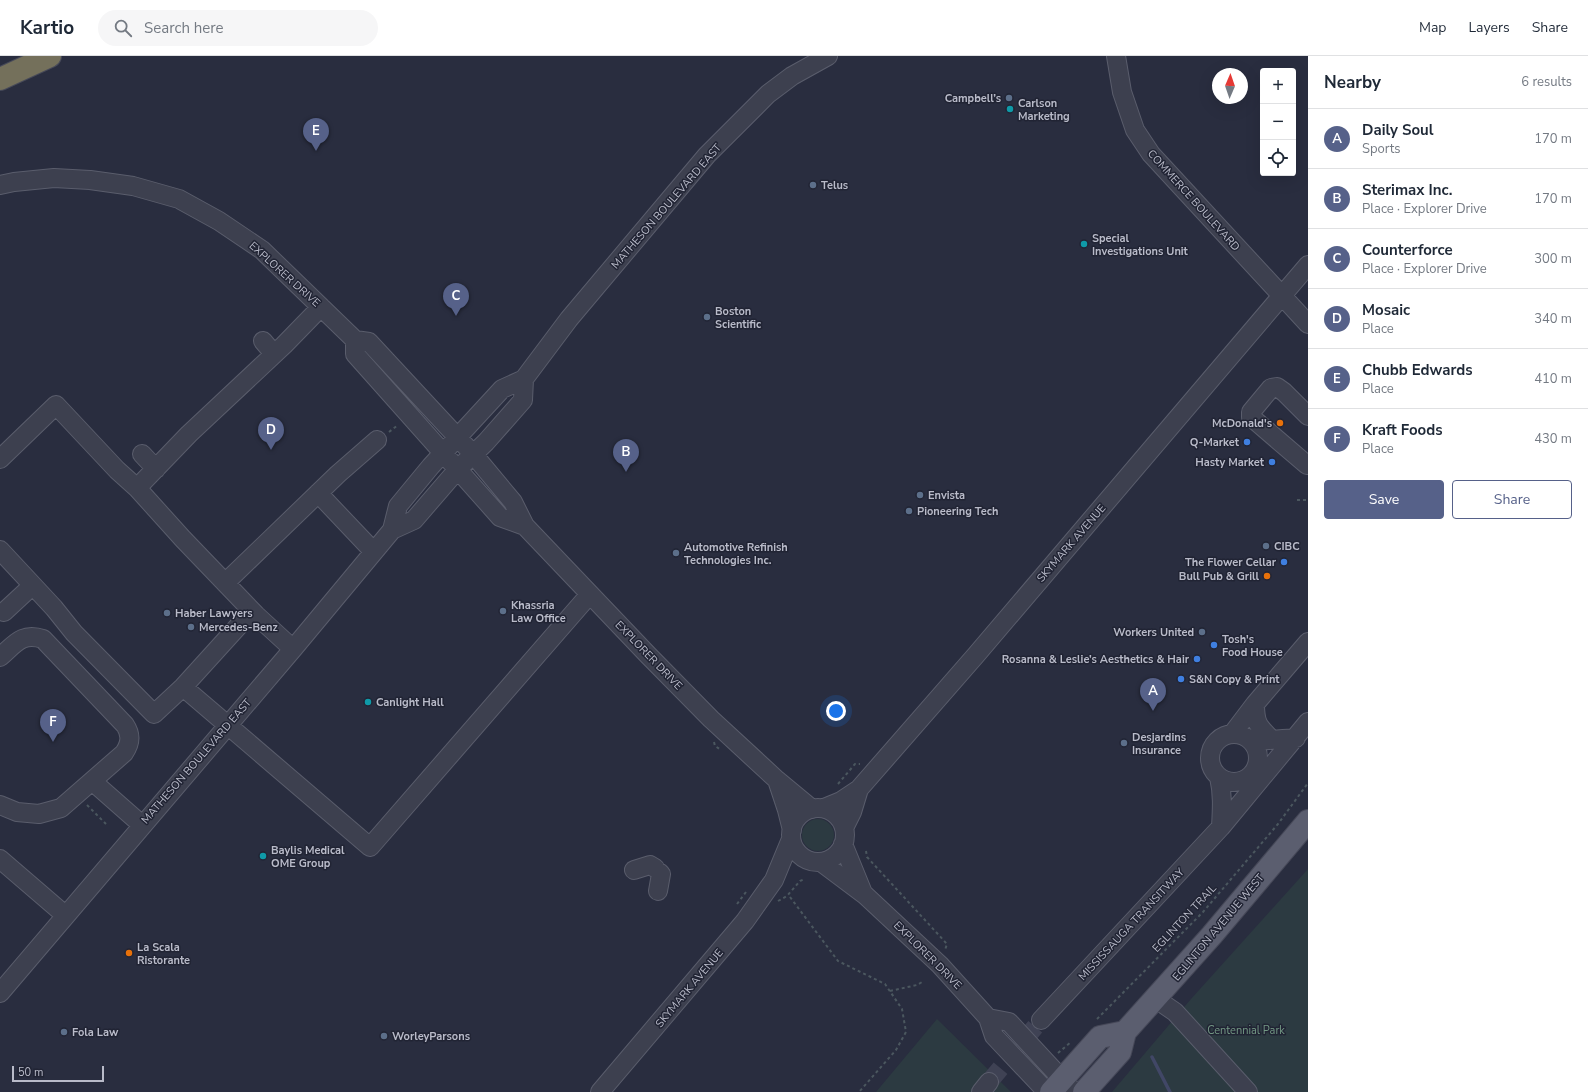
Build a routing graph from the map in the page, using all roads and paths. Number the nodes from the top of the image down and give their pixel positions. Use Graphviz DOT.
graph roads {
  1 [pos="50,56"];
  2 [pos="828,56"];
  3 [pos="1116,56"];
  4 [pos="0,79"];
  5 [pos="0,185"];
  6 [pos="1308,265"];
  7 [pos="1282,295"];
  8 [pos="321,307"];
  9 [pos="1308,324"];
  10 [pos="355,340"];
  11 [pos="524,379"];
  12 [pos="410,416"];
  13 [pos="1308,416"];
  14 [pos="457,439"];
  15 [pos="376,440"];
  16 [pos="142,454"];
  17 [pos="444,454"];
  18 [pos="473,454"];
  19 [pos="0,459"];
  20 [pos="1307,465"];
  21 [pos="156,469"];
  22 [pos="458,469"];
  23 [pos="137,488"];
  24 [pos="318,493"];
  25 [pos="1297,500"];
  26 [pos="1308,500"];
  27 [pos="525,526"];
  28 [pos="392,530"];
  29 [pos="0,550"];
  30 [pos="373,551"];
  31 [pos="225,583"];
  32 [pos="32,586"];
  33 [pos="590,594"];
  34 [pos="252,611"];
  35 [pos="4,612"];
  36 [pos="1308,642"];
  37 [pos="292,649"];
  38 [pos="0,658"];
  39 [pos="183,687"];
  40 [pos="1255,704"];
  41 [pos="1308,722"];
  42 [pos="227,725"];
  43 [pos="1233,733"];
  44 [pos="1296,738"];
  45 [pos="1271,739"];
  46 [pos="1252,742"];
  47 [pos="1274,763"];
  48 [pos="1219,776"];
  49 [pos="777,780"];
  50 [pos="92,781"];
  51 [pos="1249,781"];
  52 [pos="1308,783"];
  53 [pos="859,789"];
  54 [pos="77,794"];
  55 [pos="0,805"];
  56 [pos="818,809"];
  57 [pos="1308,821"];
  58 [pos="106,824"];
  59 [pos="142,825"];
  60 [pos="1221,827"];
  61 [pos="791,834"];
  62 [pos="844,836"];
  63 [pos="866,851"];
  64 [pos="0,859"];
  65 [pos="815,861"];
  66 [pos="634,870"];
  67 [pos="774,880"];
  68 [pos="658,891"];
  69 [pos="864,895"];
  70 [pos="790,898"];
  71 [pos="66,915"];
  72 [pos="940,965"];
  73 [pos="922,982"];
  74 [pos="0,992"];
  75 [pos="890,992"];
  76 [pos="1156,999"];
  77 [pos="1041,1020"];
  78 [pos="1096,1021"];
  79 [pos="1126,1032"];
  80 [pos="1074,1040"];
  81 [pos="1059,1051"];
  82 [pos="1059,1089"];
  83 [pos="600,1092"];
  84 [pos="859,1092"];
  85 [pos="1084,1092"];
  86 [pos="1248,1092"];
  1 -- 4 [label="highway"];
  2 -- 11 [label="street, MATHESON BOULEVARD EAST"];
  3 -- 7 [label="street, COMMERCE BOULEVARD"];
  5 -- 8 [label="street, EXPLORER DRIVE"];
  6 -- 7 [label="street, SKYMARK AVENUE"];
  7 -- 9 [label="street, COMMERCE BOULEVARD"];
  7 -- 53 [label="street, SKYMARK AVENUE"];
  8 -- 10 [label="street, EXPLORER DRIVE"];
  8 -- 21 [label="street"];
  10 -- 12 [label="street, EXPLORER DRIVE"];
  10 -- 14 [label="street, EXPLORER DRIVE"];
  11 -- 14 [label="street, MATHESON BOULEVARD EAST"];
  11 -- 18 [label="street, MATHESON BOULEVARD EAST"];
  12 -- 15 [label="path"];
  12 -- 17 [label="street, EXPLORER DRIVE"];
  13 -- 20 [label="street"];
  14 -- 17 [label="street, MATHESON BOULEVARD EAST"];
  14 -- 18 [label="street, EXPLORER DRIVE"];
  15 -- 24 [label="street"];
  16 -- 21 [label="street"];
  17 -- 22 [label="street, EXPLORER DRIVE"];
  17 -- 28 [label="street, MATHESON BOULEVARD EAST"];
  18 -- 22 [label="street, MATHESON BOULEVARD EAST"];
  18 -- 27 [label="street, EXPLORER DRIVE"];
  19 -- 23 [label="street"];
  21 -- 23 [label="street"];
  22 -- 27 [label="street, EXPLORER DRIVE"];
  22 -- 28 [label="street, MATHESON BOULEVARD EAST"];
  23 -- 31 [label="street"];
  24 -- 30 [label="street"];
  24 -- 31 [label="street"];
  25 -- 26 [label="path"];
  27 -- 33 [label="street, EXPLORER DRIVE"];
  28 -- 30 [label="street, MATHESON BOULEVARD EAST"];
  29 -- 32 [label="street"];
  30 -- 37 [label="street, MATHESON BOULEVARD EAST"];
  31 -- 34 [label="street"];
  32 -- 35 [label="street"];
  32 -- 39 [label="street"];
  33 -- 42 [label="street"];
  33 -- 49 [label="street, EXPLORER DRIVE"];
  34 -- 37 [label="street"];
  34 -- 39 [label="street"];
  36 -- 40 [label="street"];
  37 -- 42 [label="street, MATHESON BOULEVARD EAST"];
  38 -- 50 [label="street"];
  39 -- 42 [label="street"];
  40 -- 43 [label="street"];
  40 -- 45 [label="street"];
  41 -- 44 [label="street, MISSISSAUGA TRANSITWAY"];
  42 -- 59 [label="street, MATHESON BOULEVARD EAST"];
  43 -- 46 [label="street"];
  43 -- 48 [label="street"];
  44 -- 45 [label="street"];
  44 -- 47 [label="street, MISSISSAUGA TRANSITWAY"];
  45 -- 46 [label="street"];
  46 -- 51 [label="street"];
  47 -- 51 [label="street, MISSISSAUGA TRANSITWAY"];
  47 -- 51 [label="street"];
  48 -- 51 [label="street"];
  48 -- 60 [label="street"];
  49 -- 56 [label="street, EXPLORER DRIVE"];
  49 -- 61 [label="street, EXPLORER DRIVE"];
  50 -- 54 [label="street"];
  50 -- 59 [label="street"];
  51 -- 60 [label="street, MISSISSAUGA TRANSITWAY"];
  52 -- 78 [label="path, EGLINTON TRAIL"];
  53 -- 56 [label="street, SKYMARK AVENUE"];
  53 -- 62 [label="street, SKYMARK AVENUE"];
  54 -- 55 [label="street"];
  54 -- 58 [label="path"];
  56 -- 61 [label="street"];
  56 -- 62 [label="street"];
  57 -- 76 [label="main road, EGLINTON AVENUE WEST"];
  59 -- 71 [label="street, MATHESON BOULEVARD EAST"];
  60 -- 77 [label="street, MISSISSAUGA TRANSITWAY"];
  61 -- 65 [label="street"];
  61 -- 67 [label="street, SKYMARK AVENUE"];
  62 -- 65 [label="street"];
  62 -- 69 [label="street, EXPLORER DRIVE"];
  63 -- 72 [label="path"];
  64 -- 71 [label="street"];
  65 -- 67 [label="street, SKYMARK AVENUE"];
  65 -- 69 [label="street, EXPLORER DRIVE"];
  66 -- 68 [label="street"];
  67 -- 83 [label="street, SKYMARK AVENUE"];
  69 -- 72 [label="street, EXPLORER DRIVE"];
  70 -- 75 [label="path"];
  71 -- 74 [label="street, MATHESON BOULEVARD EAST"];
  72 -- 82 [label="street, EXPLORER DRIVE"];
  73 -- 75 [label="path"];
  75 -- 84 [label="path"];
  76 -- 79 [label="main road, EGLINTON AVENUE WEST"];
  76 -- 86 [label="street"];
  79 -- 82 [label="main road"];
  79 -- 85 [label="main road, EGLINTON AVENUE WEST"];
  80 -- 81 [label="path"];
}
